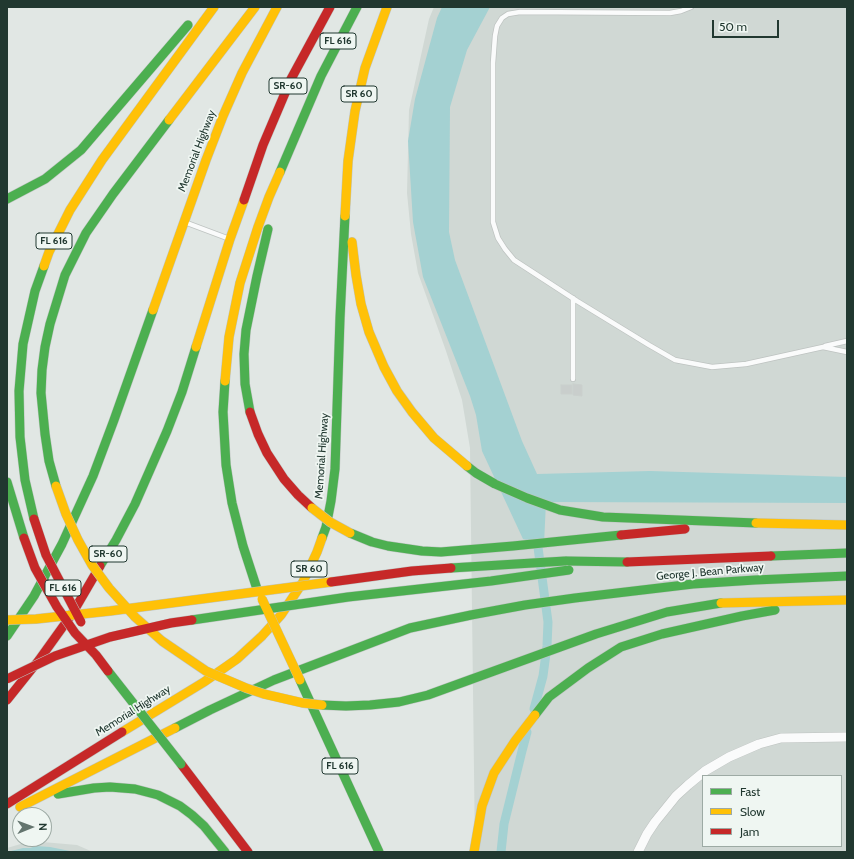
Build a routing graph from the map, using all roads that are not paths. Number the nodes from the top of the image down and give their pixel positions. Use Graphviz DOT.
graph roads {
  1 [pos="204,7"];
  2 [pos="214,7"];
  3 [pos="255,7"];
  4 [pos="276,7"];
  5 [pos="330,7"];
  6 [pos="357,7"];
  7 [pos="388,7"];
  8 [pos="691,7"];
  9 [pos="293,138"];
  10 [pos="347,184"];
  11 [pos="7,199"];
  12 [pos="184,222"];
  13 [pos="230,239"];
  14 [pos="573,298"];
  15 [pos="847,341"];
  16 [pos="823,347"];
  17 [pos="847,352"];
  18 [pos="573,379"];
  19 [pos="7,482"];
  20 [pos="763,523"];
  21 [pos="847,525"];
  22 [pos="847,553"];
  23 [pos="627,562"];
  24 [pos="847,576"];
  25 [pos="847,601"];
  26 [pos="7,620"];
  27 [pos="7,636"];
  28 [pos="96,655"];
  29 [pos="7,679"];
  30 [pos="7,700"];
  31 [pos="847,737"];
  32 [pos="31,802"];
  33 [pos="7,804"];
  34 [pos="7,812"];
  35 [pos="225,852"];
  36 [pos="248,852"];
  37 [pos="379,852"];
  38 [pos="474,852"];
  39 [pos="638,852"];
  1 -- 11 [label="main road"];
  2 -- 28 [label="main road, FL 616, bridge"];
  3 -- 25 [label="main road, bridge"];
  4 -- 12 [label="main road, Memorial Highway"];
  5 -- 13 [label="main road, SR-60"];
  6 -- 9 [label="main road, FL 616"];
  7 -- 10 [label="main road, Memorial Highway / SR 60"];
  8 -- 14 [label="lane"];
  9 -- 20 [label="main road, bridge"];
  9 -- 37 [label="main road, FL 616, bridge"];
  10 -- 20 [label="main road"];
  10 -- 33 [label="main road, Memorial Highway / SR 60"];
  12 -- 13 [label="lane"];
  12 -- 27 [label="main road, Memorial Highway"];
  13 -- 30 [label="main road, SR-60"];
  14 -- 16 [label="lane"];
  14 -- 18 [label="lane"];
  15 -- 16 [label="lane"];
  16 -- 17 [label="lane"];
  19 -- 28 [label="main road, bridge"];
  20 -- 21 [label="main road"];
  22 -- 23 [label="main road, George J. Bean Parkway"];
  23 -- 26 [label="main road, bridge"];
  23 -- 29 [label="main road, bridge"];
  24 -- 32 [label="main road, George J. Bean Parkway"];
  25 -- 38 [label="main road"];
  28 -- 36 [label="main road, FL 616, bridge"];
  31 -- 39 [label="street"];
  32 -- 34 [label="main road"];
  32 -- 35 [label="main road"];
}
